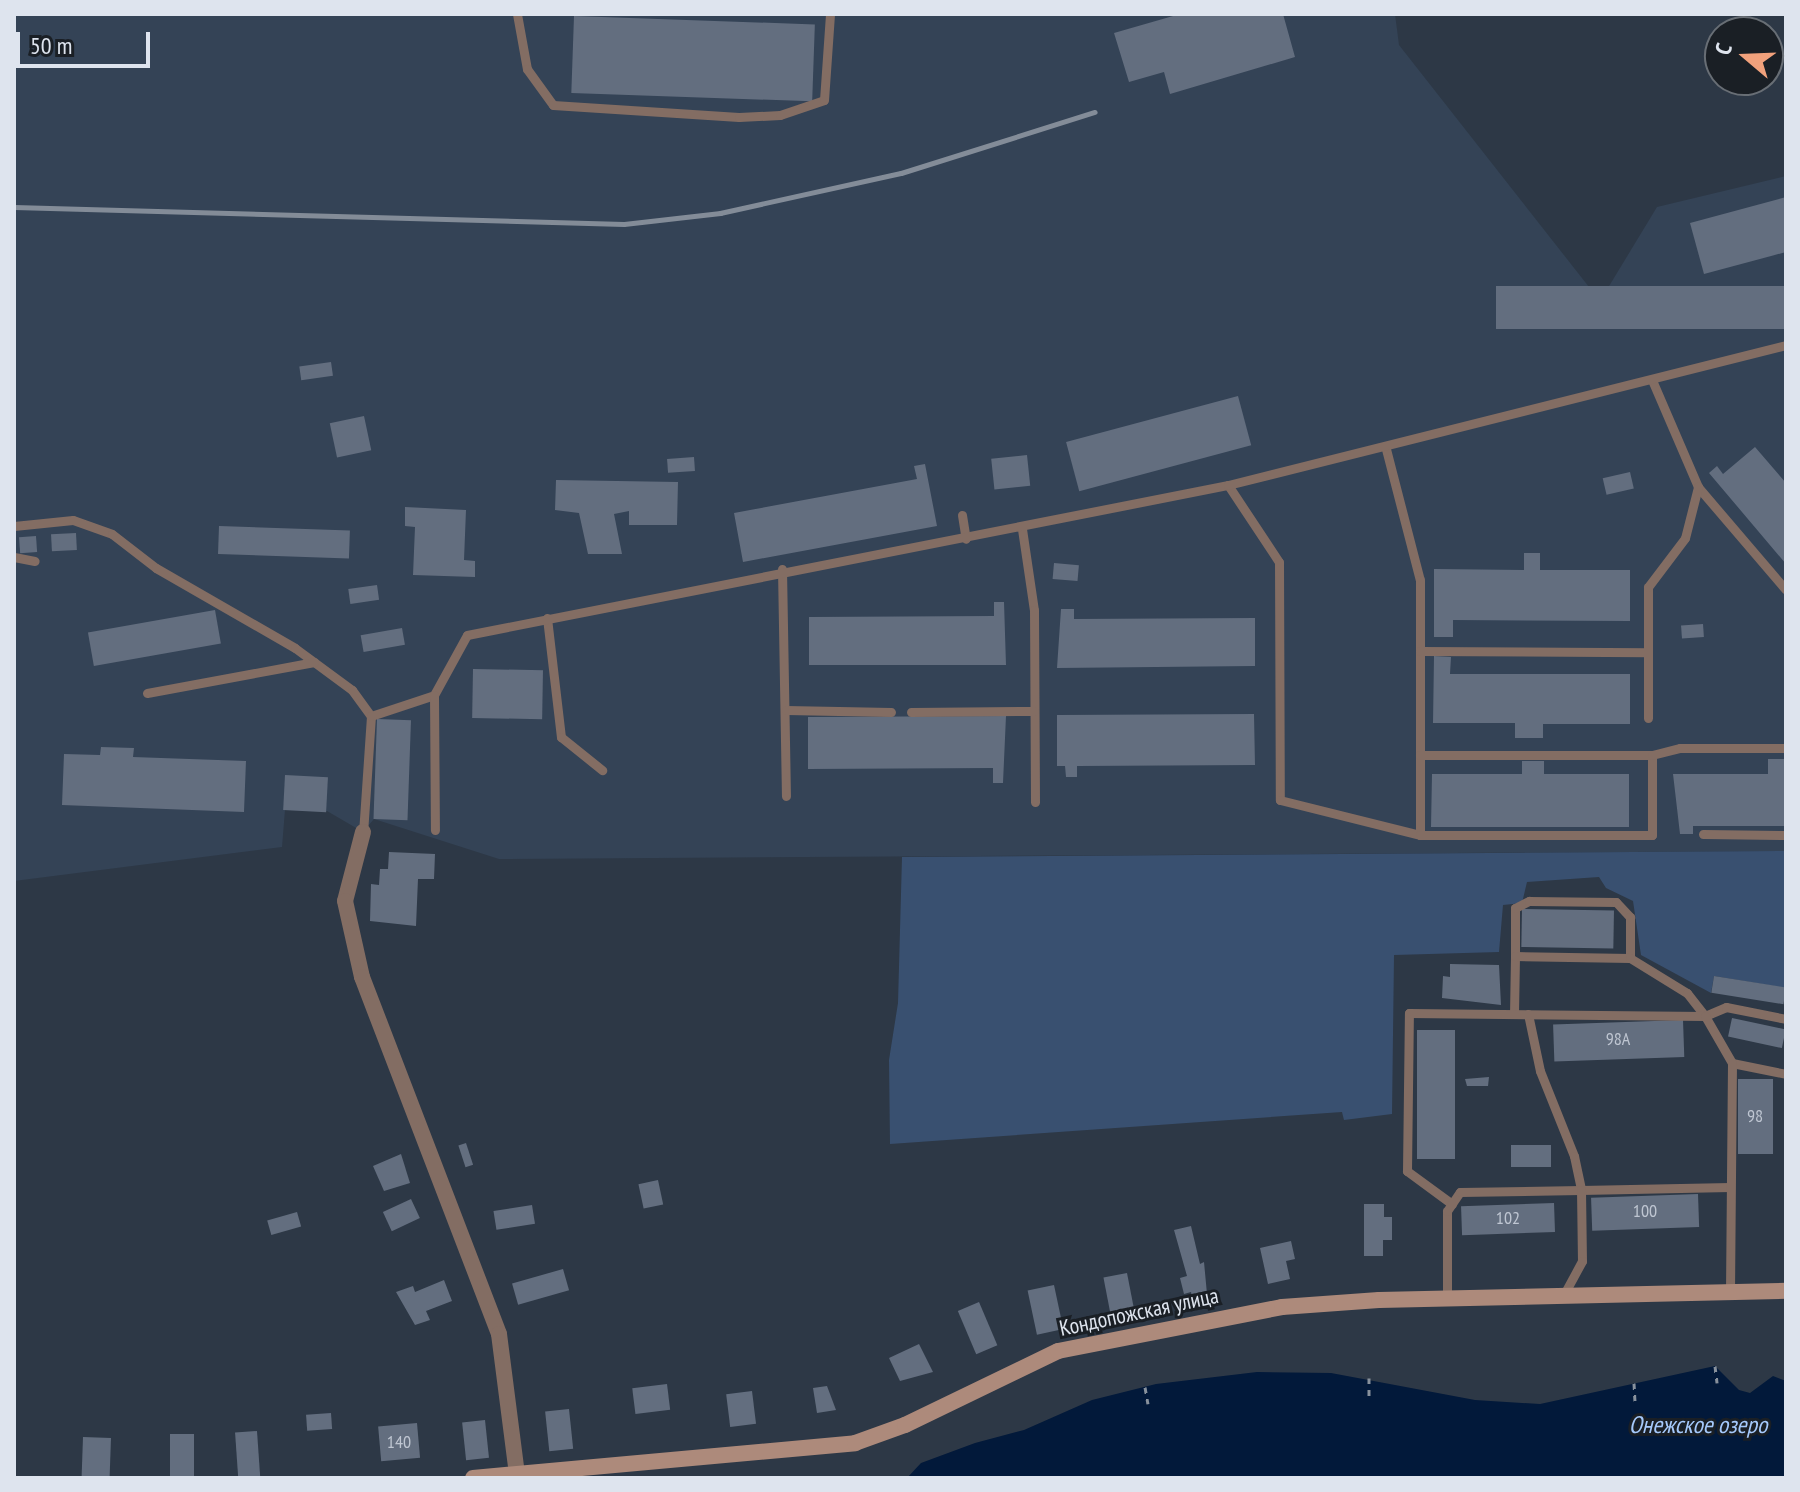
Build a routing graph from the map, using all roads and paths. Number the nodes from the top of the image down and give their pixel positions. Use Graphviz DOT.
graph roads {
  1 [pos="517,14"];
  2 [pos="830,14"];
  3 [pos="1786,345"];
  4 [pos="1652,380"];
  5 [pos="1386,449"];
  6 [pos="1228,485"];
  7 [pos="1698,487"];
  8 [pos="962,515"];
  9 [pos="14,526"];
  10 [pos="1022,529"];
  11 [pos="966,539"];
  12 [pos="14,557"];
  13 [pos="35,561"];
  14 [pos="782,569"];
  15 [pos="1786,590"];
  16 [pos="547,618"];
  17 [pos="1420,651"];
  18 [pos="1648,652"];
  19 [pos="314,662"];
  20 [pos="147,693"];
  21 [pos="434,695"];
  22 [pos="786,710"];
  23 [pos="1034,711"];
  24 [pos="891,712"];
  25 [pos="911,712"];
  26 [pos="371,716"];
  27 [pos="1648,718"];
  28 [pos="1786,748"];
  29 [pos="1420,755"];
  30 [pos="1652,755"];
  31 [pos="602,770"];
  32 [pos="786,796"];
  33 [pos="1035,802"];
  34 [pos="435,830"];
  35 [pos="363,832"];
  36 [pos="1703,834"];
  37 [pos="1420,835"];
  38 [pos="1786,835"];
  39 [pos="1515,956"];
  40 [pos="1630,958"];
  41 [pos="1514,1014"];
  42 [pos="1528,1014"];
  43 [pos="1705,1016"];
  44 [pos="1786,1019"];
  45 [pos="1732,1063"];
  46 [pos="1786,1074"];
  47 [pos="1730,1187"];
  48 [pos="1581,1190"];
  49 [pos="1452,1204"];
  50 [pos="1786,1291"];
  51 [pos="1730,1292"];
  52 [pos="1562,1298"];
  53 [pos="1447,1299"];
  54 [pos="1715,1366"];
  55 [pos="1369,1378"];
  56 [pos="1634,1383"];
  57 [pos="1717,1383"];
  58 [pos="1145,1387"];
  59 [pos="1369,1399"];
  60 [pos="1635,1401"];
  61 [pos="1148,1404"];
  62 [pos="517,1474"];
  63 [pos="473,1478"];
  1 -- 2 [label="lane"];
  3 -- 4 [label="lane"];
  4 -- 5 [label="lane"];
  4 -- 7 [label="lane"];
  5 -- 6 [label="lane"];
  5 -- 17 [label="lane"];
  6 -- 10 [label="lane"];
  6 -- 37 [label="lane"];
  7 -- 15 [label="lane"];
  7 -- 18 [label="lane"];
  8 -- 11 [label="lane"];
  9 -- 19 [label="lane"];
  10 -- 11 [label="lane"];
  10 -- 23 [label="lane"];
  11 -- 14 [label="lane"];
  12 -- 13 [label="lane"];
  14 -- 16 [label="lane"];
  14 -- 22 [label="lane"];
  16 -- 21 [label="lane"];
  16 -- 31 [label="lane"];
  17 -- 18 [label="lane"];
  17 -- 29 [label="lane"];
  18 -- 27 [label="lane"];
  19 -- 20 [label="lane"];
  19 -- 26 [label="lane"];
  21 -- 26 [label="lane"];
  21 -- 34 [label="lane"];
  22 -- 24 [label="lane"];
  22 -- 32 [label="lane"];
  23 -- 25 [label="lane"];
  23 -- 33 [label="lane"];
  26 -- 35 [label="lane"];
  28 -- 30 [label="lane"];
  29 -- 30 [label="lane"];
  29 -- 37 [label="lane"];
  30 -- 37 [label="lane"];
  35 -- 62 [label="street"];
  36 -- 38 [label="lane"];
  39 -- 40 [label="lane"];
  39 -- 40 [label="lane"];
  39 -- 41 [label="lane"];
  40 -- 43 [label="lane"];
  41 -- 42 [label="lane"];
  41 -- 49 [label="lane"];
  42 -- 43 [label="lane"];
  42 -- 48 [label="lane"];
  43 -- 44 [label="lane"];
  43 -- 45 [label="lane"];
  45 -- 46 [label="lane"];
  45 -- 47 [label="lane"];
  47 -- 48 [label="lane"];
  47 -- 51 [label="lane"];
  48 -- 49 [label="lane"];
  48 -- 52 [label="lane"];
  49 -- 53 [label="lane"];
  50 -- 51 [label="street, Кондопожская улица"];
  51 -- 52 [label="street, Кондопожская улица"];
  52 -- 53 [label="street, Кондопожская улица"];
  53 -- 62 [label="street, Кондопожская улица"];
  54 -- 57 [label="path"];
  55 -- 59 [label="path"];
  56 -- 60 [label="path"];
  58 -- 61 [label="path"];
  62 -- 63 [label="street, Кондопожская улица"];
}
